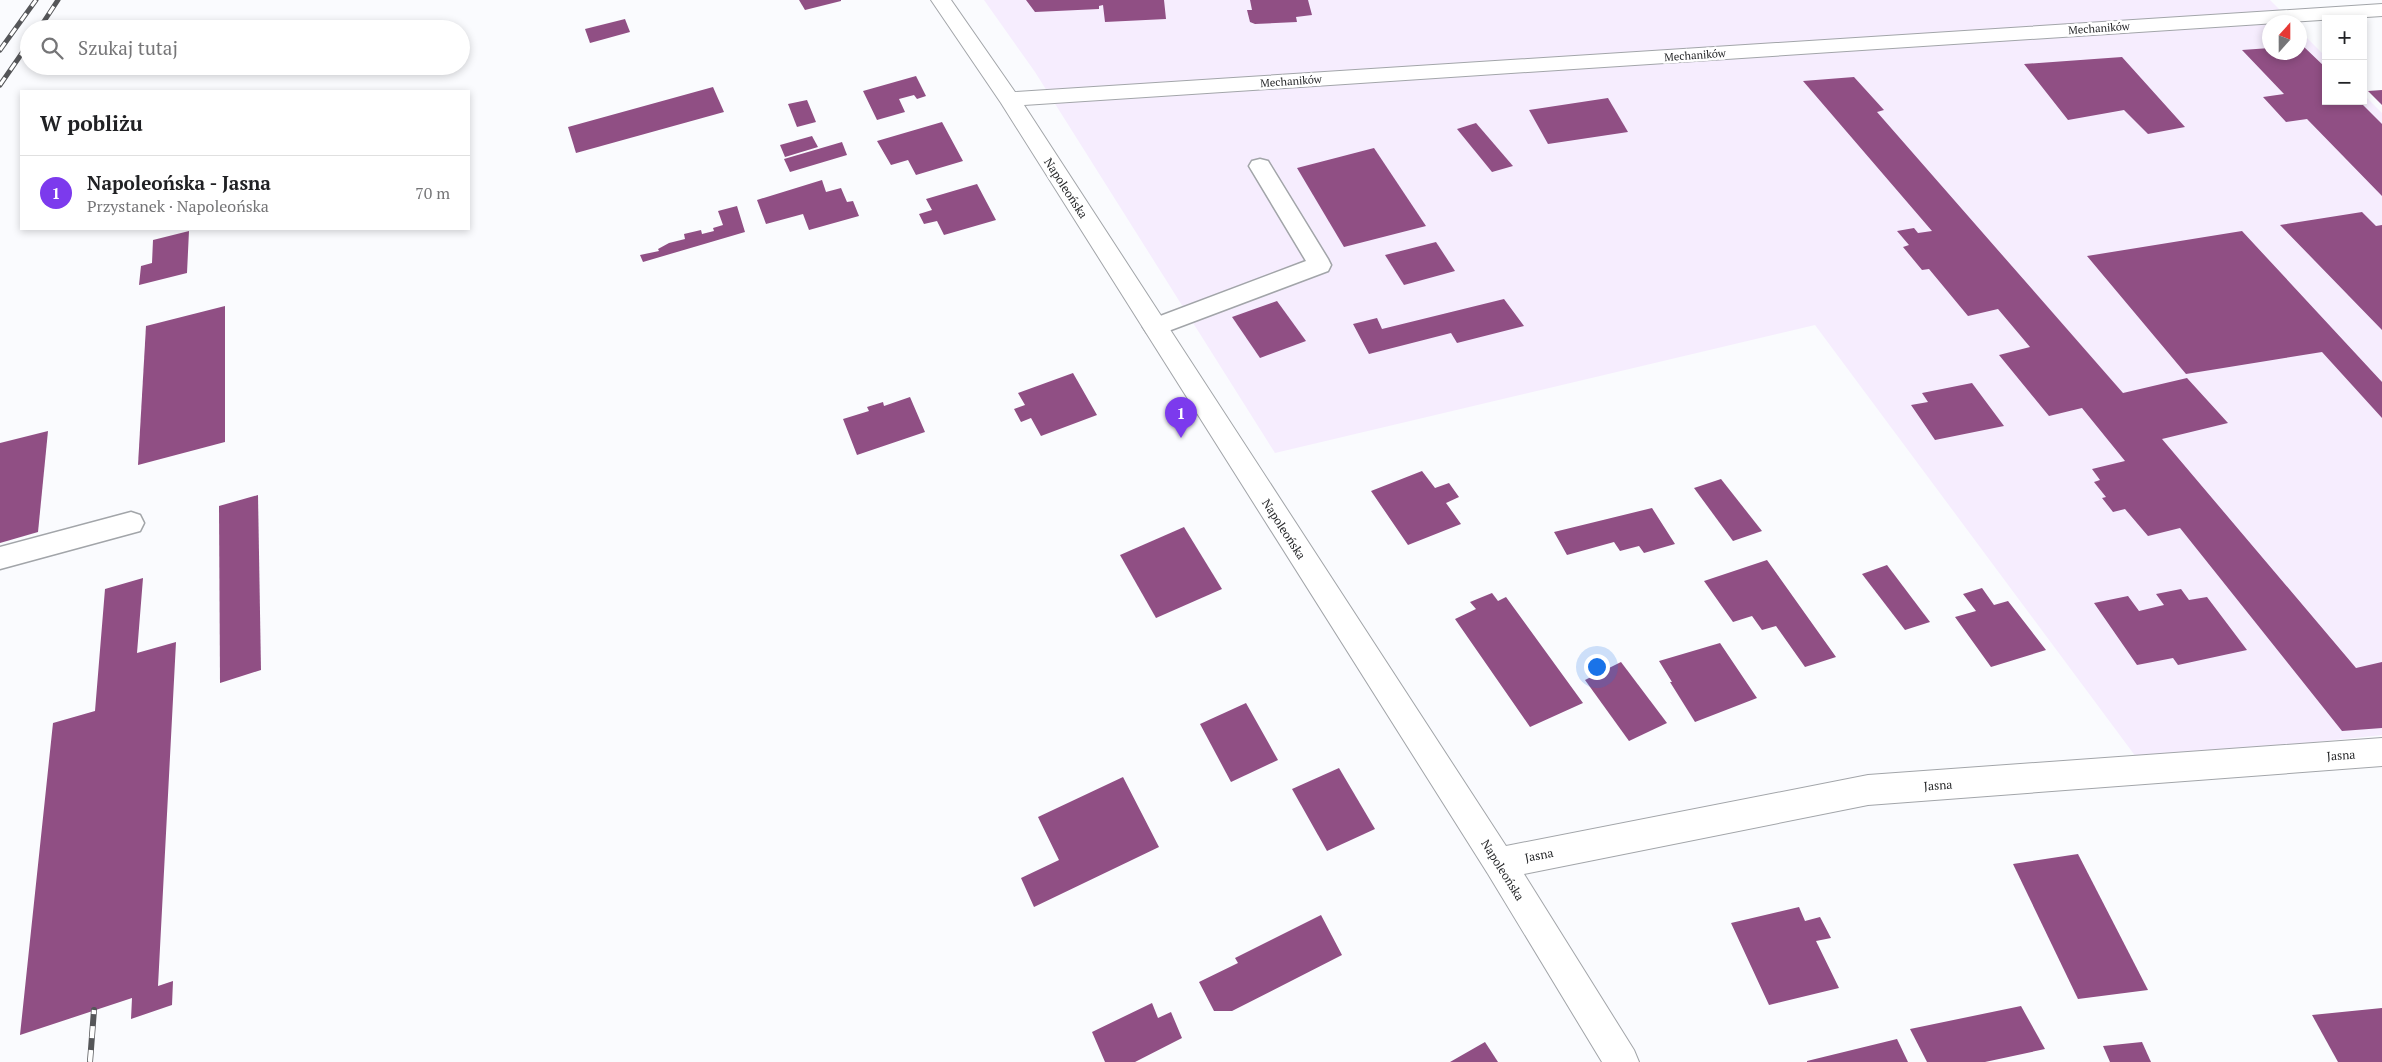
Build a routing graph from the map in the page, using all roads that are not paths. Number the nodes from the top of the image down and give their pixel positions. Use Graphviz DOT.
graph roads {
  1 [pos="941,0"];
  2 [pos="2382,10"];
  3 [pos="1009,99"];
  4 [pos="1260,166"];
  5 [pos="1155,327"];
  6 [pos="131,523"];
  7 [pos="0,558"];
  8 [pos="2382,752"];
  9 [pos="1499,863"];
  10 [pos="1622,1062"];
  1 -- 3 [label="street, Napoleońska"];
  2 -- 3 [label="street, Mechaników"];
  3 -- 5 [label="street, Napoleońska"];
  4 -- 5 [label="lane"];
  5 -- 9 [label="street, Napoleońska"];
  6 -- 7 [label="lane"];
  8 -- 9 [label="street, Jasna"];
  9 -- 10 [label="street, Napoleońska"];
}
